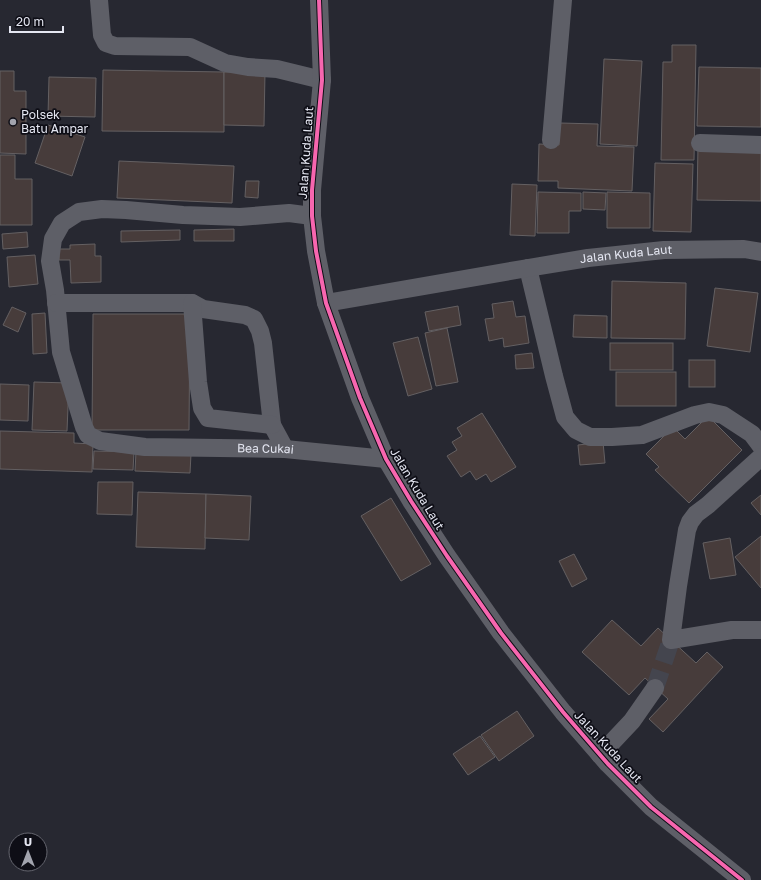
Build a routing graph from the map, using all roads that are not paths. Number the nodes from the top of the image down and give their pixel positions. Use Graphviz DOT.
graph roads {
  1 [pos="100,0"];
  2 [pos="319,0"];
  3 [pos="563,0"];
  4 [pos="322,80"];
  5 [pos="551,140"];
  6 [pos="700,143"];
  7 [pos="761,145"];
  8 [pos="312,216"];
  9 [pos="761,252"];
  10 [pos="528,268"];
  11 [pos="56,303"];
  12 [pos="192,303"];
  13 [pos="326,303"];
  14 [pos="272,425"];
  15 [pos="761,446"];
  16 [pos="285,449"];
  17 [pos="761,457"];
  18 [pos="386,459"];
  19 [pos="761,630"];
  20 [pos="655,688"];
  21 [pos="600,755"];
  22 [pos="742,880"];
  1 -- 4 [label="street"];
  2 -- 4 [label="street, Jalan Kuda Laut"];
  3 -- 5 [label="street"];
  4 -- 8 [label="street, Jalan Kuda Laut"];
  6 -- 7 [label="street"];
  8 -- 11 [label="street, Bea Cukai"];
  8 -- 13 [label="street, Jalan Kuda Laut"];
  9 -- 10 [label="street, Jalan Kuda Laut"];
  10 -- 13 [label="street, Jalan Kuda Laut"];
  10 -- 15 [label="street"];
  11 -- 12 [label="street"];
  11 -- 16 [label="street, Bea Cukai"];
  12 -- 14 [label="street"];
  12 -- 14 [label="street"];
  13 -- 18 [label="street, Jalan Kuda Laut"];
  14 -- 16 [label="street"];
  16 -- 18 [label="street, Bea Cukai"];
  17 -- 19 [label="street"];
  18 -- 21 [label="street, Jalan Kuda Laut"];
  20 -- 21 [label="street"];
  21 -- 22 [label="street, Jalan Kuda Laut"];
}
